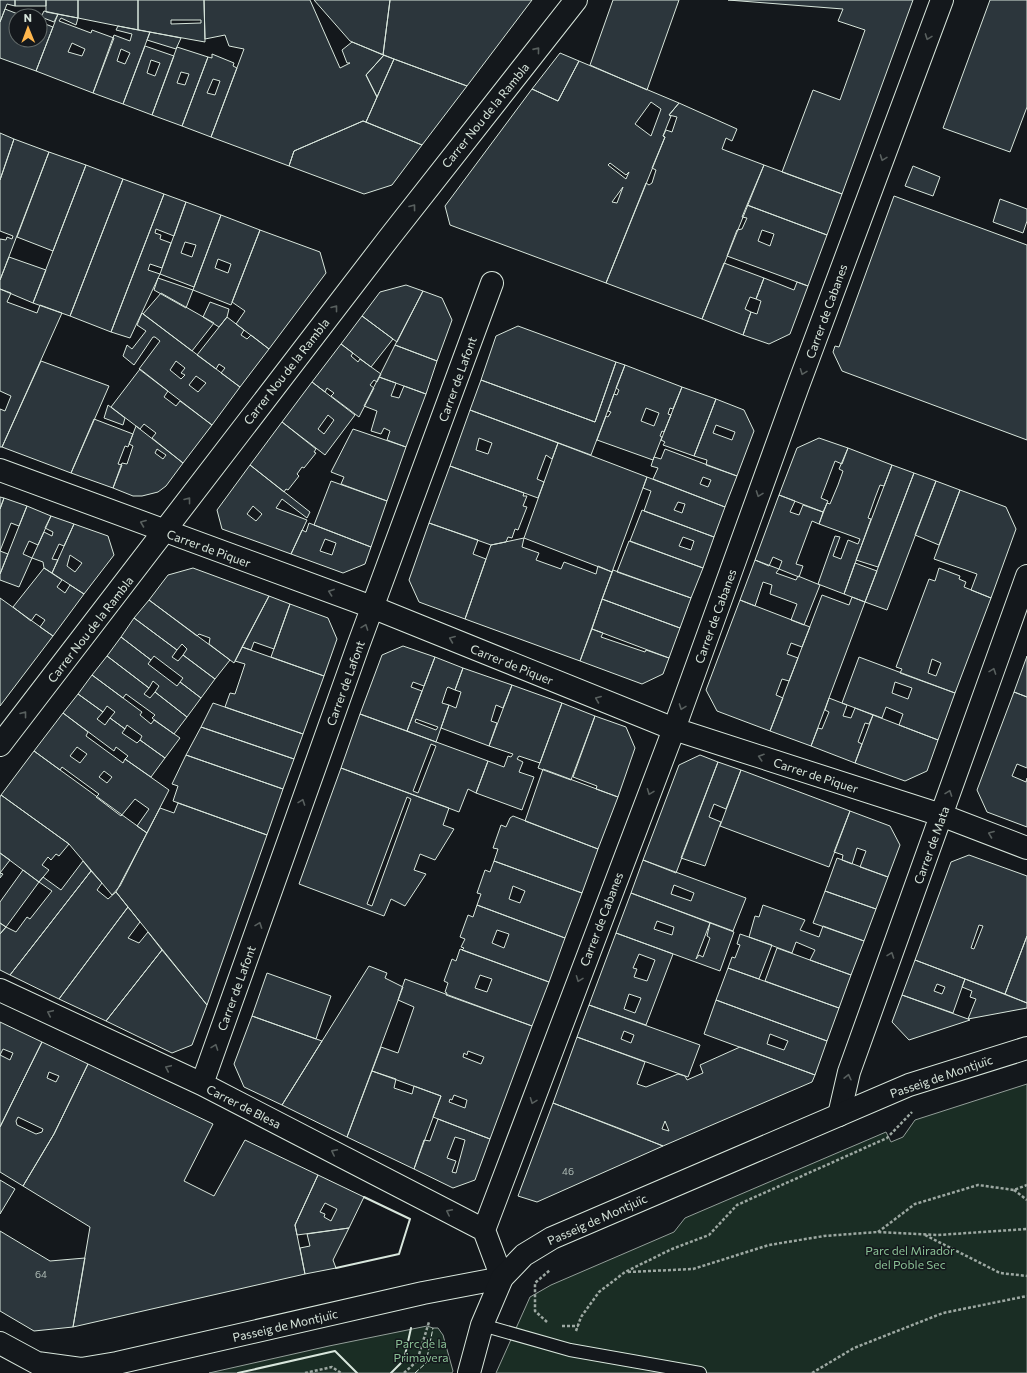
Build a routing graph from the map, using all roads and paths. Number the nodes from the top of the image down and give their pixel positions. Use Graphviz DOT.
graph roads {
  1 [pos="576,0"];
  2 [pos="942,0"];
  3 [pos="492,283"];
  4 [pos="0,470"];
  5 [pos="164,531"];
  6 [pos="1027,576"];
  7 [pos="372,607"];
  8 [pos="674,729"];
  9 [pos="0,745"];
  10 [pos="941,815"];
  11 [pos="1027,848"];
  12 [pos="0,990"];
  13 [pos="1027,1048"];
  14 [pos="202,1084"];
  15 [pos="912,1112"];
  16 [pos="839,1115"];
  17 [pos="1027,1185"];
  18 [pos="1014,1190"];
  19 [pos="1027,1200"];
  20 [pos="1027,1229"];
  21 [pos="484,1230"];
  22 [pos="878,1232"];
  23 [pos="924,1234"];
  24 [pos="552,1268"];
  25 [pos="625,1272"];
  26 [pos="1027,1276"];
  27 [pos="502,1278"];
  28 [pos="1027,1296"];
  29 [pos="429,1322"];
  30 [pos="482,1325"];
  31 [pos="552,1326"];
  32 [pos="558,1326"];
  33 [pos="578,1326"];
  34 [pos="0,1343"];
  35 [pos="570,1350"];
  36 [pos="305,1373"];
  37 [pos="341,1373"];
  38 [pos="404,1373"];
  39 [pos="469,1373"];
  40 [pos="700,1373"];
  41 [pos="812,1373"];
  5 -- 1 [label="street, Carrer Nou de la Rambla, one-way"];
  2 -- 8 [label="street, Carrer de Cabanes, one-way"];
  3 -- 7 [label="street, Carrer de Lafont"];
  5 -- 4 [label="street, Carrer de Piquer, one-way"];
  7 -- 5 [label="street, Carrer de Piquer, one-way"];
  9 -- 5 [label="street, Carrer Nou de la Rambla, one-way"];
  10 -- 6 [label="street, Carrer de Mata, one-way"];
  8 -- 7 [label="street, Carrer de Piquer, one-way"];
  14 -- 7 [label="street, Carrer de Lafont, one-way"];
  10 -- 8 [label="street, Carrer de Piquer, one-way"];
  8 -- 21 [label="street, Carrer de Cabanes, one-way"];
  11 -- 10 [label="street, Carrer de Piquer, one-way"];
  16 -- 10 [label="street, Carrer de Mata, one-way"];
  14 -- 12 [label="street, Carrer de Blesa, one-way"];
  13 -- 16 [label="street, Passeig de Montjuïc"];
  21 -- 14 [label="street, Carrer de Blesa, one-way"];
  15 -- 25 [label="path"];
  16 -- 27 [label="street, Passeig de Montjuïc"];
  17 -- 18 [label="path"];
  18 -- 19 [label="path"];
  18 -- 22 [label="path"];
  20 -- 23 [label="path"];
  21 -- 27 [label="street"];
  22 -- 23 [label="path"];
  22 -- 25 [label="path"];
  23 -- 26 [label="path"];
  24 -- 31 [label="path"];
  25 -- 33 [label="path"];
  27 -- 30 [label="street"];
  27 -- 34 [label="street, Passeig de Montjuïc"];
  28 -- 41 [label="path"];
  29 -- 38 [label="path"];
  30 -- 35 [label="lane"];
  30 -- 39 [label="street"];
  32 -- 33 [label="path"];
  33 -- 35 [label="path"];
  35 -- 40 [label="lane"];
  36 -- 37 [label="path"];
}
